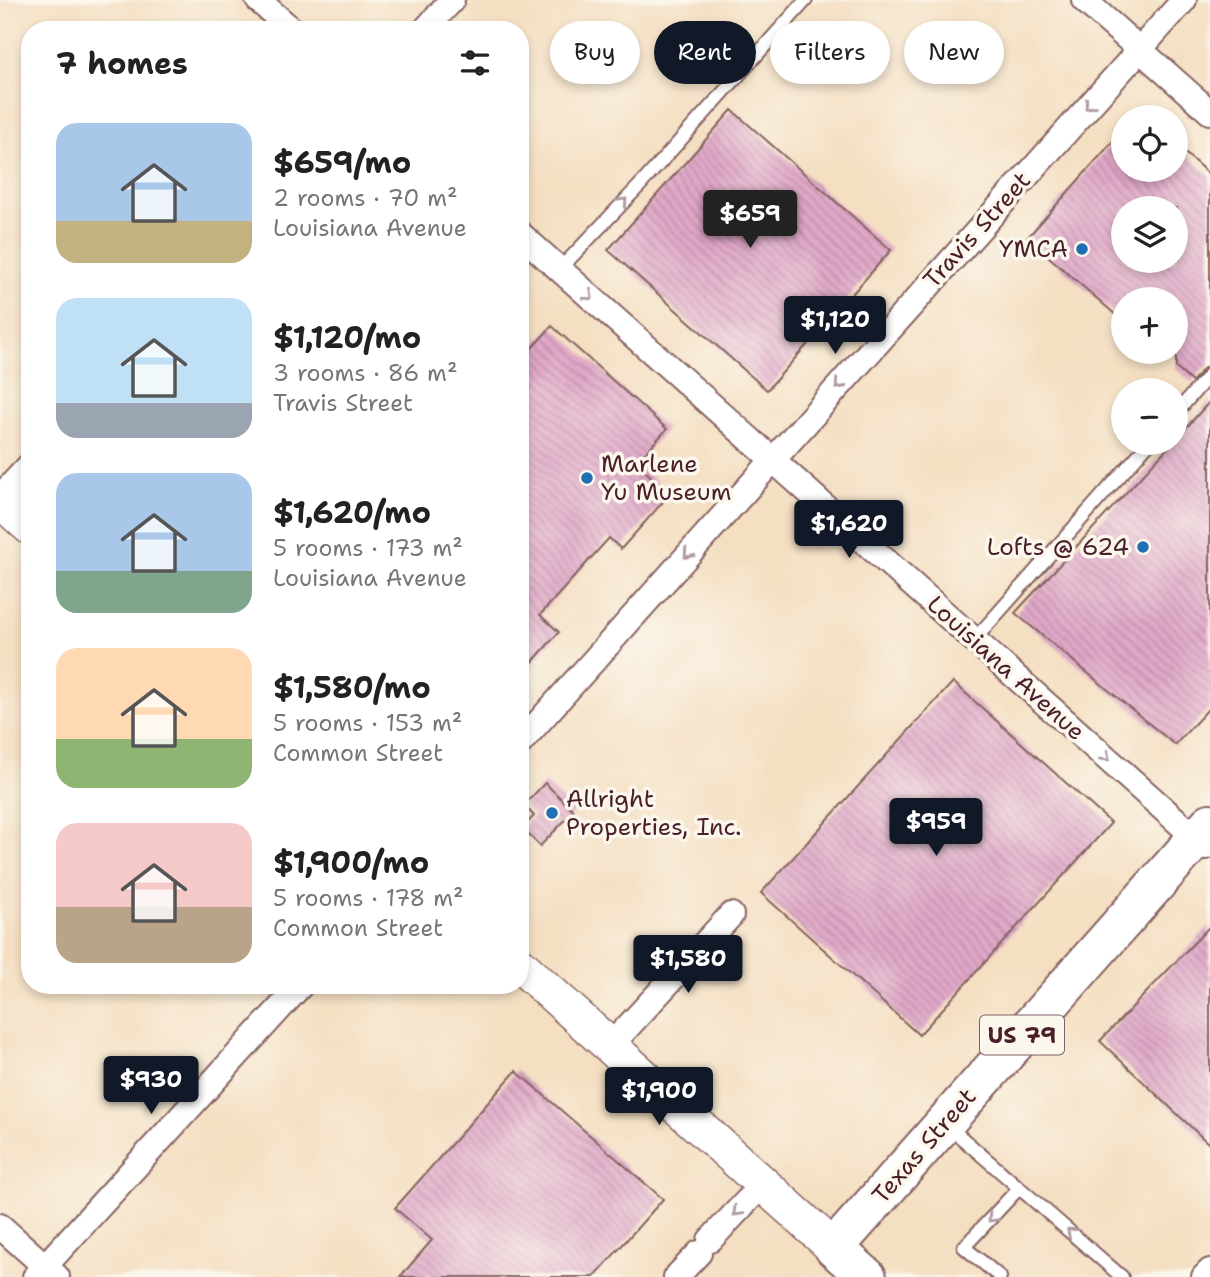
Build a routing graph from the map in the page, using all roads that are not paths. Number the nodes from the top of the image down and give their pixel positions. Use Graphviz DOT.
graph roads {
  1 [pos="258,0"];
  2 [pos="452,0"];
  3 [pos="806,0"];
  4 [pos="1084,0"];
  5 [pos="1184,0"];
  6 [pos="282,21"];
  7 [pos="433,21"];
  8 [pos="1139,49"];
  9 [pos="1210,112"];
  10 [pos="529,242"];
  11 [pos="559,270"];
  12 [pos="1210,374"];
  13 [pos="1188,399"];
  14 [pos="1138,455"];
  15 [pos="772,460"];
  16 [pos="21,475"];
  17 [pos="0,499"];
  18 [pos="21,519"];
  19 [pos="974,640"];
  20 [pos="529,733"];
  21 [pos="1206,837"];
  22 [pos="731,915"];
  23 [pos="529,973"];
  24 [pos="293,994"];
  25 [pos="611,1045"];
  26 [pos="944,1123"];
  27 [pos="763,1184"];
  28 [pos="1019,1188"];
  29 [pos="0,1226"];
  30 [pos="834,1248"];
  31 [pos="1210,1271"];
  32 [pos="45,1273"];
  33 [pos="676,1277"];
  34 [pos="867,1277"];
  35 [pos="1000,1277"];
  36 [pos="1122,1277"];
  37 [pos="1204,1277"];
  1 -- 6 [label="street"];
  2 -- 7 [label="street"];
  11 -- 3 [label="lane, one-way"];
  4 -- 8 [label="street"];
  5 -- 8 [label="street, Travis Street"];
  8 -- 9 [label="street"];
  8 -- 15 [label="street, Travis Street, one-way"];
  10 -- 11 [label="street, Louisiana Avenue"];
  11 -- 15 [label="street, Louisiana Avenue, one-way"];
  12 -- 13 [label="lane"];
  14 -- 19 [label="lane"];
  15 -- 19 [label="street, Louisiana Avenue"];
  15 -- 20 [label="street, Travis Street, one-way"];
  16 -- 17 [label="street"];
  17 -- 18 [label="main road"];
  19 -- 21 [label="street, Louisiana Avenue, one-way"];
  21 -- 26 [label="main road, Texas Street / US 79"];
  22 -- 25 [label="street"];
  23 -- 25 [label="main road"];
  24 -- 32 [label="street"];
  25 -- 27 [label="main road"];
  26 -- 28 [label="lane"];
  26 -- 30 [label="main road, Texas Street / US 79"];
  27 -- 30 [label="main road"];
  27 -- 33 [label="street, one-way"];
  28 -- 35 [label="lane, one-way"];
  36 -- 28 [label="lane, one-way"];
  29 -- 32 [label="street"];
  30 -- 34 [label="main road"];
  31 -- 37 [label="street"];
}
